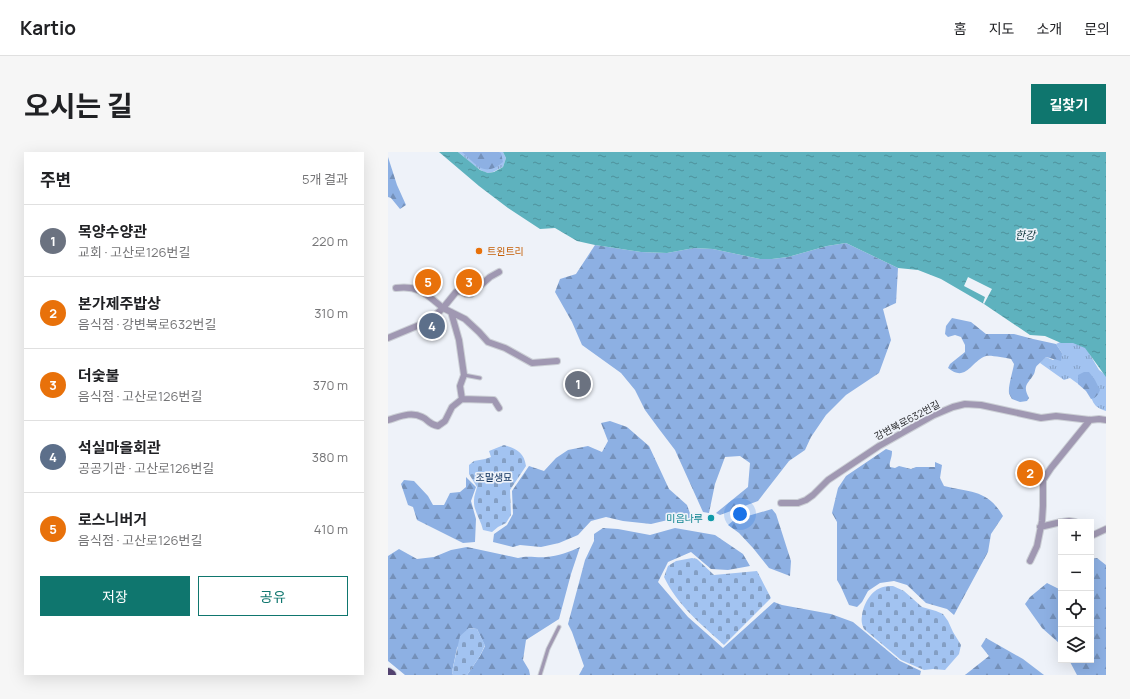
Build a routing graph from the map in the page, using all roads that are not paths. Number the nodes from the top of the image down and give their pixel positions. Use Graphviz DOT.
graph roads {
  1 [pos="499,272"];
  2 [pos="396,288"];
  3 [pos="443,308"];
  4 [pos="451,312"];
  5 [pos="388,338"];
  6 [pos="557,361"];
  7 [pos="464,375"];
  8 [pos="480,378"];
  9 [pos="462,399"];
  10 [pos="499,408"];
  11 [pos="388,420"];
  12 [pos="1090,420"];
  13 [pos="1106,420"];
  14 [pos="781,502"];
  15 [pos="1058,523"];
  16 [pos="1040,527"];
  17 [pos="1106,529"];
  18 [pos="1094,535"];
  19 [pos="1030,561"];
  20 [pos="559,627"];
  21 [pos="388,673"];
  22 [pos="391,675"];
  23 [pos="540,675"];
  1 -- 3 [label="street"];
  2 -- 3 [label="street"];
  3 -- 4 [label="street"];
  3 -- 5 [label="street"];
  4 -- 6 [label="street"];
  4 -- 7 [label="street"];
  7 -- 8 [label="lane"];
  7 -- 9 [label="street"];
  9 -- 10 [label="street"];
  9 -- 11 [label="street"];
  12 -- 13 [label="street, 강변북로632번길"];
  12 -- 14 [label="street, 강변북로632번길"];
  12 -- 16 [label="street"];
  15 -- 16 [label="street"];
  16 -- 19 [label="street"];
  17 -- 18 [label="street"];
  20 -- 23 [label="lane"];
  21 -- 22 [label="highway"];
}
